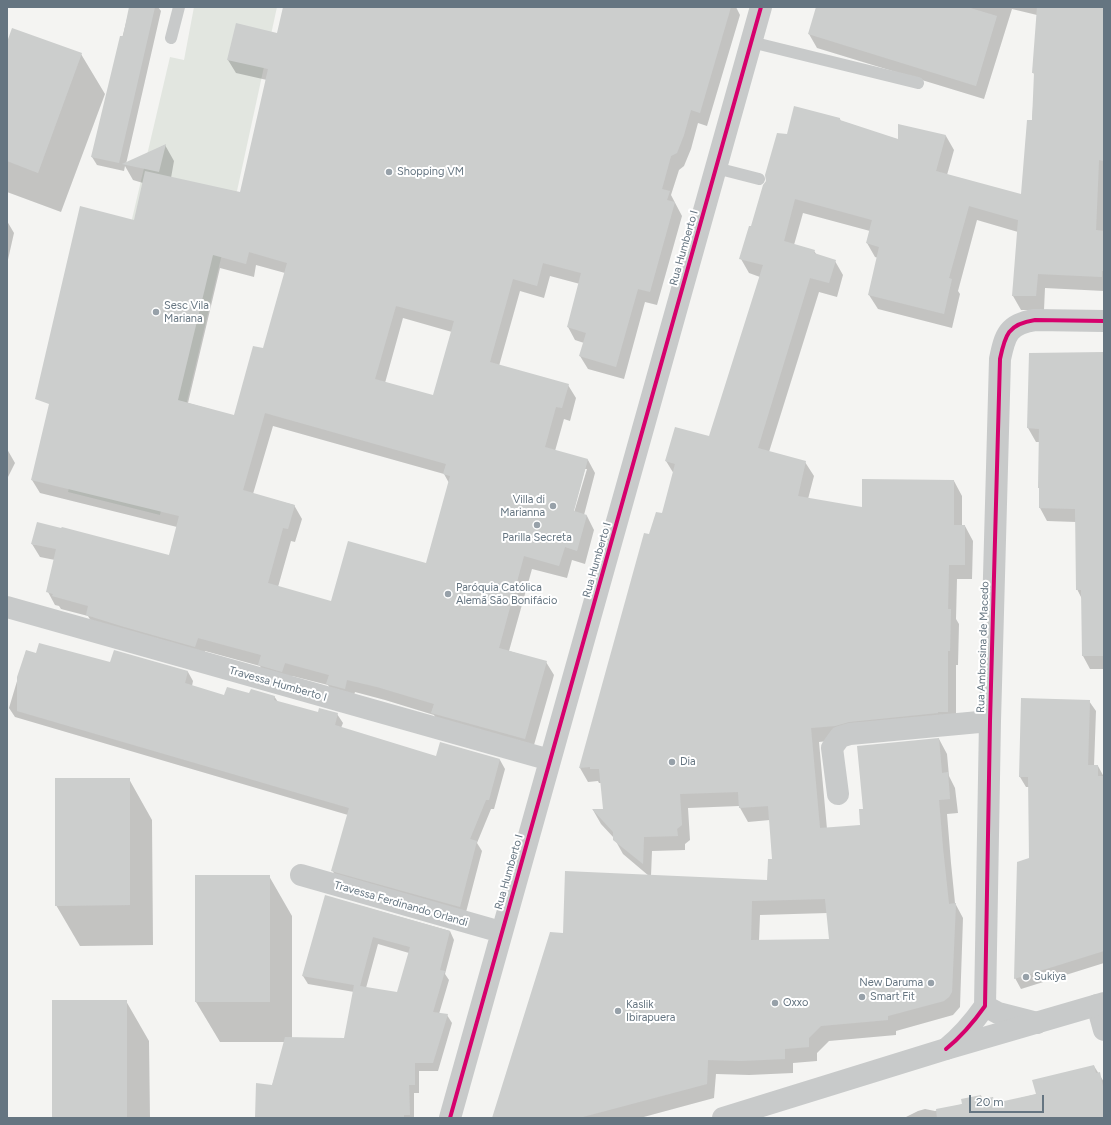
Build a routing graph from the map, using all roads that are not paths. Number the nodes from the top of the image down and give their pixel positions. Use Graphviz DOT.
graph roads {
  1 [pos="179,7"];
  2 [pos="761,7"];
  3 [pos="171,38"];
  4 [pos="751,42"];
  5 [pos="918,83"];
  6 [pos="716,168"];
  7 [pos="758,179"];
  8 [pos="1104,321"];
  9 [pos="7,607"];
  10 [pos="990,721"];
  11 [pos="550,760"];
  12 [pos="838,794"];
  13 [pos="301,875"];
  14 [pos="502,932"];
  15 [pos="1101,1004"];
  16 [pos="985,1006"];
  17 [pos="1037,1023"];
  18 [pos="1104,1030"];
  19 [pos="946,1049"];
  20 [pos="450,1118"];
  21 [pos="723,1118"];
  1 -- 3 [label="lane"];
  2 -- 4 [label="street, Rua Humberto I"];
  4 -- 5 [label="lane"];
  4 -- 6 [label="street, Rua Humberto I"];
  6 -- 7 [label="lane"];
  6 -- 11 [label="street, Rua Humberto I"];
  8 -- 10 [label="street, Rua Ambrosina de Macedo"];
  9 -- 11 [label="street, Travessa Humberto I"];
  10 -- 12 [label="street"];
  10 -- 16 [label="street, Rua Ambrosina de Macedo"];
  11 -- 14 [label="street, Rua Humberto I"];
  13 -- 14 [label="street, Travessa Ferdinando Orlandi"];
  14 -- 20 [label="street, Rua Humberto I"];
  15 -- 17 [label="street"];
  15 -- 18 [label="street"];
  16 -- 17 [label="street"];
  16 -- 19 [label="street"];
  17 -- 19 [label="street"];
  19 -- 21 [label="street"];
}
